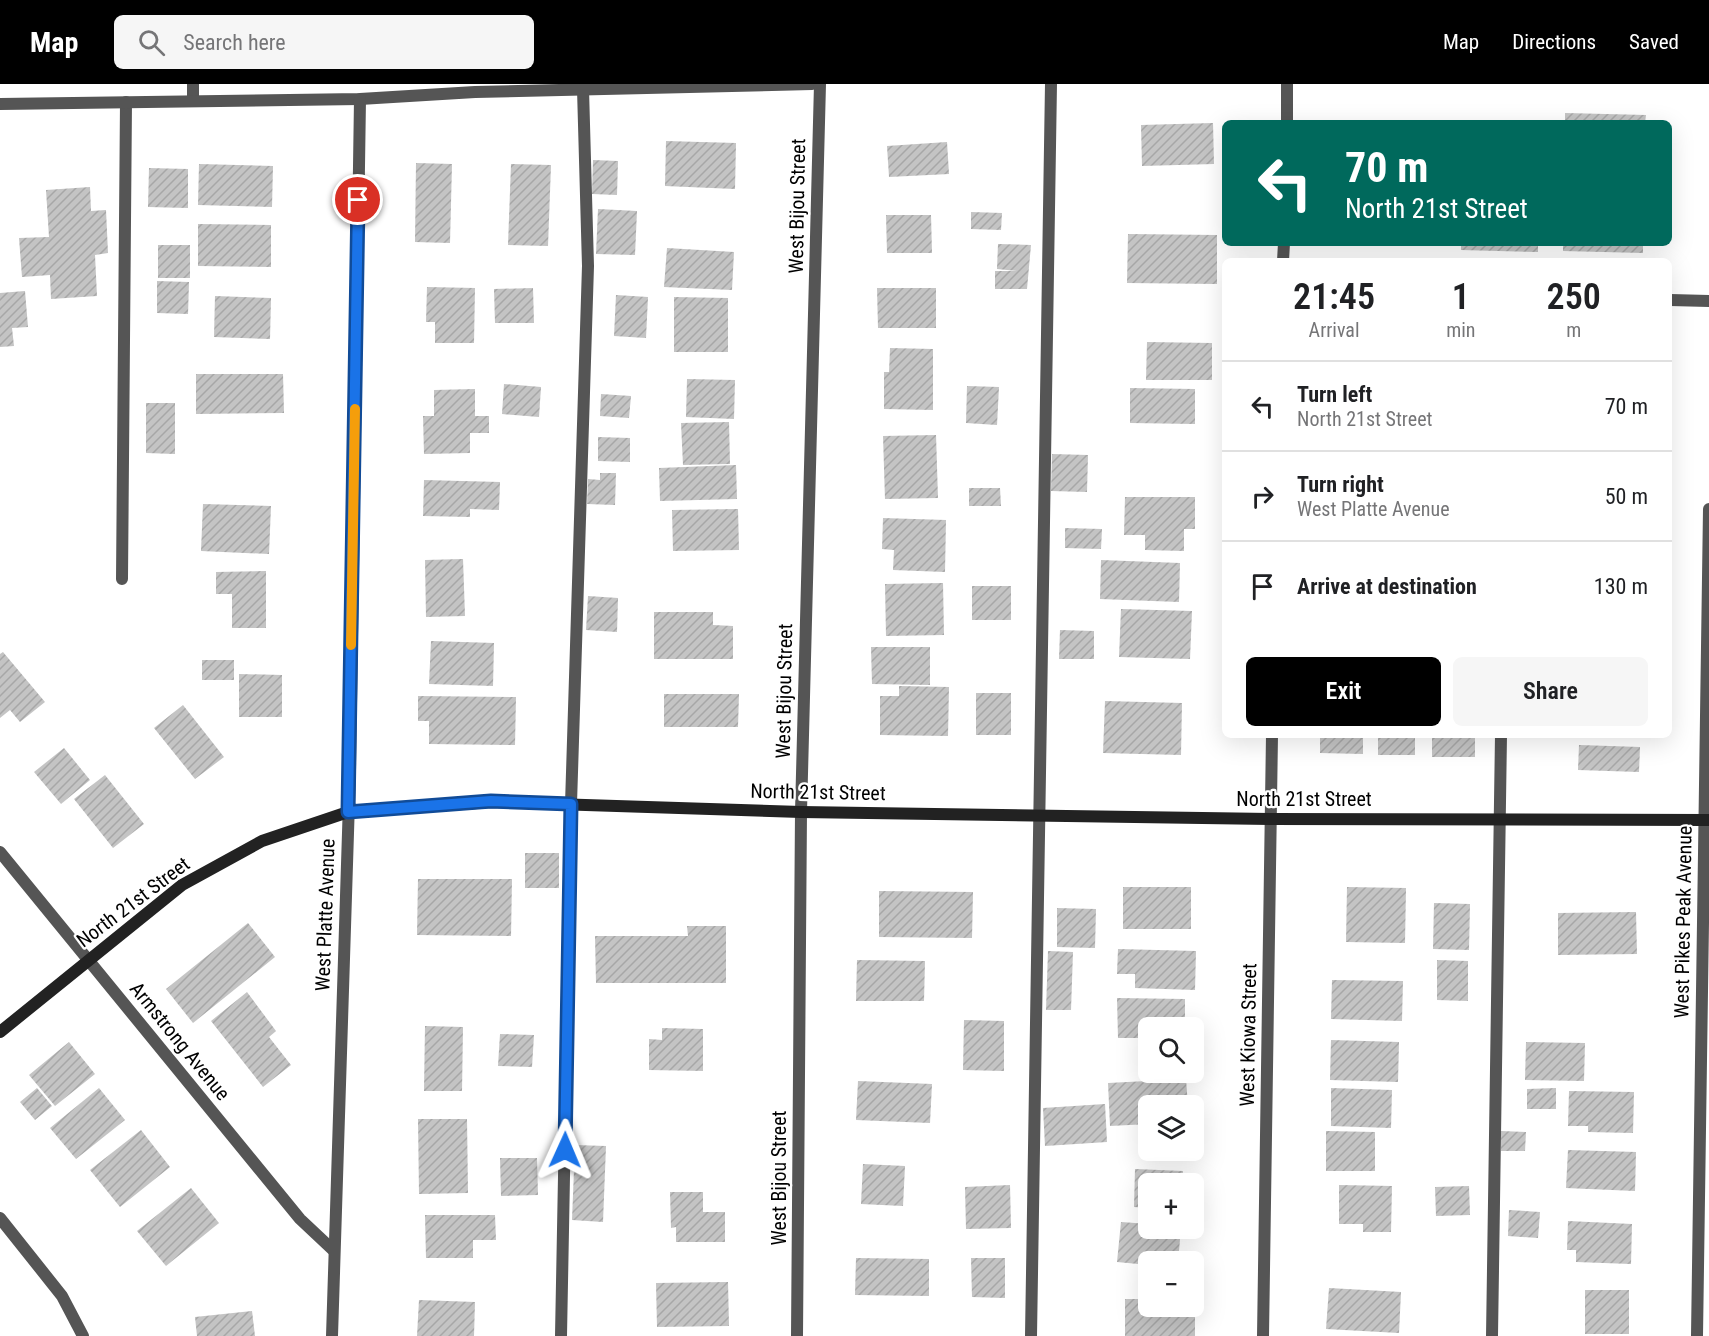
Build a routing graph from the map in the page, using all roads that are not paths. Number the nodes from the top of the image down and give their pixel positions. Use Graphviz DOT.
graph roads {
  1 [pos="192,84"];
  2 [pos="813,84"];
  3 [pos="819,84"];
  4 [pos="1051,84"];
  5 [pos="1287,84"];
  6 [pos="475,88"];
  7 [pos="583,89"];
  8 [pos="360,99"];
  9 [pos="193,101"];
  10 [pos="126,102"];
  11 [pos="0,104"];
  12 [pos="1287,120"];
  13 [pos="1672,300"];
  14 [pos="1709,301"];
  15 [pos="1709,509"];
  16 [pos="122,579"];
  17 [pos="1272,738"];
  18 [pos="1501,738"];
  19 [pos="571,804"];
  20 [pos="348,812"];
  21 [pos="801,812"];
  22 [pos="1041,816"];
  23 [pos="1270,819"];
  24 [pos="1499,820"];
  25 [pos="1707,820"];
  26 [pos="0,852"];
  27 [pos="88,960"];
  28 [pos="0,1032"];
  29 [pos="0,1218"];
  30 [pos="333,1250"];
  31 [pos="83,1336"];
  32 [pos="332,1336"];
  33 [pos="561,1336"];
  34 [pos="797,1336"];
  35 [pos="1031,1336"];
  36 [pos="1263,1336"];
  37 [pos="1492,1336"];
  38 [pos="1697,1336"];
  1 -- 9 [label="street"];
  2 -- 7 [label="street"];
  3 -- 21 [label="street, West Bijou Street"];
  4 -- 22 [label="street"];
  5 -- 12 [label="street"];
  6 -- 7 [label="street"];
  6 -- 8 [label="street"];
  7 -- 19 [label="street"];
  8 -- 9 [label="street"];
  8 -- 20 [label="street, West Platte Avenue"];
  9 -- 10 [label="street"];
  10 -- 11 [label="street"];
  10 -- 16 [label="street"];
  13 -- 14 [label="street"];
  15 -- 25 [label="street, West Pikes Peak Avenue"];
  17 -- 23 [label="street, West Kiowa Street"];
  18 -- 24 [label="street"];
  19 -- 20 [label="main road, North 21st Street"];
  19 -- 21 [label="main road, North 21st Street"];
  19 -- 33 [label="street"];
  20 -- 27 [label="main road, North 21st Street"];
  20 -- 30 [label="street, West Platte Avenue"];
  21 -- 22 [label="main road, North 21st Street"];
  21 -- 34 [label="street, West Bijou Street"];
  22 -- 23 [label="main road, North 21st Street"];
  22 -- 35 [label="street"];
  23 -- 24 [label="main road, North 21st Street"];
  23 -- 36 [label="street, West Kiowa Street"];
  24 -- 25 [label="main road, North 21st Street"];
  24 -- 37 [label="street"];
  25 -- 38 [label="street, West Pikes Peak Avenue"];
  26 -- 27 [label="street, Armstrong Avenue"];
  27 -- 28 [label="main road, North 21st Street"];
  27 -- 30 [label="street, Armstrong Avenue"];
  29 -- 31 [label="street"];
  30 -- 32 [label="street, West Platte Avenue"];
}
